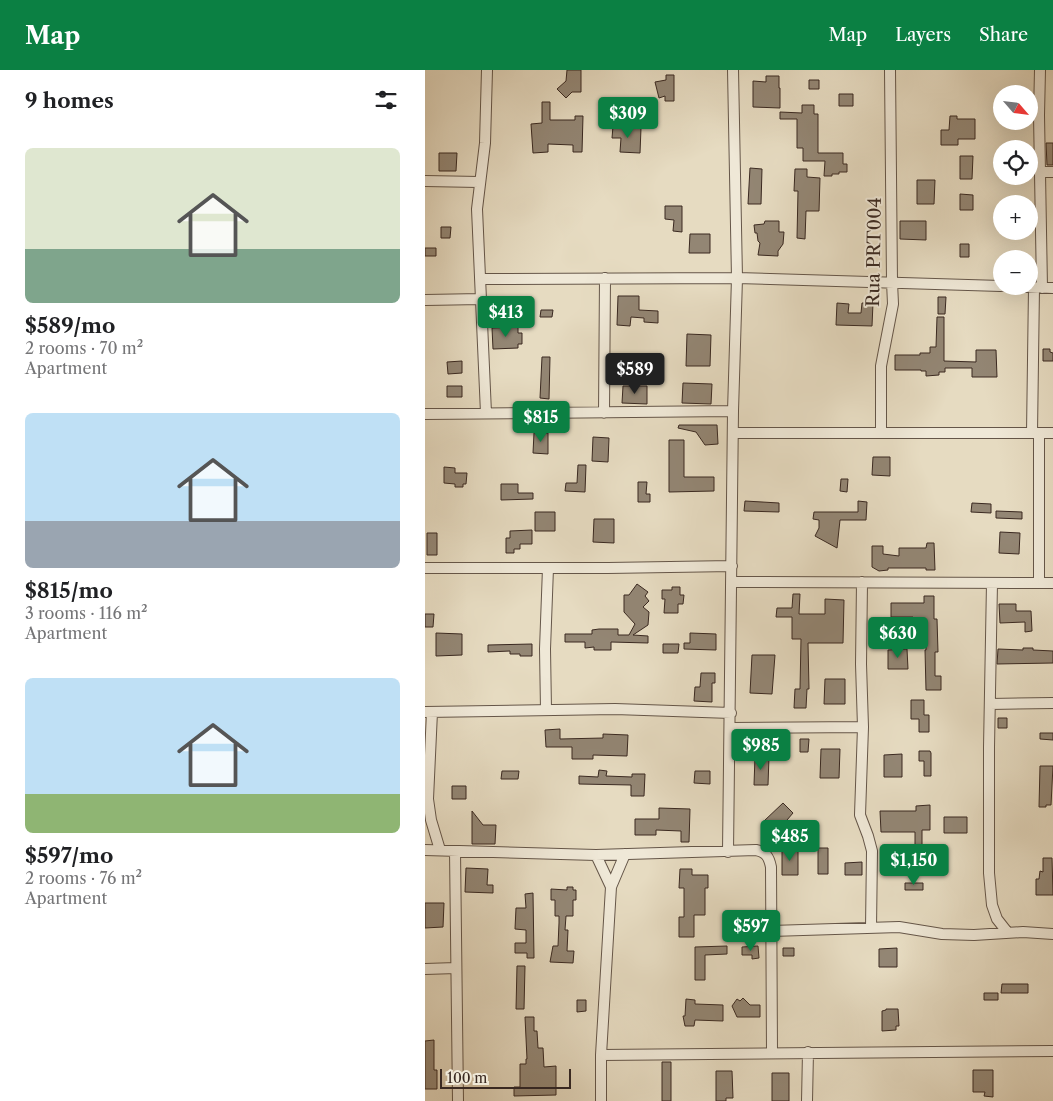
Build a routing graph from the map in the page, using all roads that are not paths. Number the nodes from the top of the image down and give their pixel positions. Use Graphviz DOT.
graph roads {
  1 [pos="487,70"];
  2 [pos="733,70"];
  3 [pos="890,70"];
  4 [pos="1040,70"];
  5 [pos="1040,172"];
  6 [pos="1053,172"];
  7 [pos="425,181"];
  8 [pos="479,182"];
  9 [pos="605,278"];
  10 [pos="737,278"];
  11 [pos="481,279"];
  12 [pos="892,282"];
  13 [pos="993,286"];
  14 [pos="1038,287"];
  15 [pos="1053,288"];
  16 [pos="1038,295"];
  17 [pos="481,299"];
  18 [pos="425,300"];
  19 [pos="733,411"];
  20 [pos="486,413"];
  21 [pos="604,413"];
  22 [pos="425,414"];
  23 [pos="734,433"];
  24 [pos="881,433"];
  25 [pos="1035,433"];
  26 [pos="1053,433"];
  27 [pos="732,566"];
  28 [pos="425,568"];
  29 [pos="548,568"];
  30 [pos="732,582"];
  31 [pos="862,582"];
  32 [pos="992,583"];
  33 [pos="1039,583"];
  34 [pos="1053,583"];
  35 [pos="1053,703"];
  36 [pos="990,704"];
  37 [pos="546,710"];
  38 [pos="428,712"];
  39 [pos="731,713"];
  40 [pos="863,727"];
  41 [pos="731,728"];
  42 [pos="425,850"];
  43 [pos="440,850"];
  44 [pos="455,850"];
  45 [pos="728,852"];
  46 [pos="596,854"];
  47 [pos="625,854"];
  48 [pos="611,887"];
  49 [pos="997,919"];
  50 [pos="871,928"];
  51 [pos="771,931"];
  52 [pos="1008,933"];
  53 [pos="993,934"];
  54 [pos="1053,934"];
  55 [pos="456,968"];
  56 [pos="425,969"];
  57 [pos="1053,1051"];
  58 [pos="772,1052"];
  59 [pos="808,1052"];
  60 [pos="601,1055"];
  61 [pos="458,1101"];
  62 [pos="601,1101"];
  63 [pos="807,1101"];
  1 -- 8 [label="street"];
  2 -- 10 [label="street"];
  3 -- 12 [label="street, Rua PRT004"];
  4 -- 5 [label="street"];
  5 -- 6 [label="street"];
  5 -- 14 [label="street"];
  7 -- 8 [label="street"];
  8 -- 11 [label="street"];
  9 -- 10 [label="street"];
  9 -- 11 [label="street"];
  9 -- 21 [label="street"];
  10 -- 12 [label="street"];
  10 -- 19 [label="street"];
  11 -- 17 [label="street"];
  12 -- 13 [label="street"];
  12 -- 24 [label="street, Rua PRT004"];
  14 -- 15 [label="street"];
  16 -- 25 [label="street"];
  17 -- 18 [label="street"];
  17 -- 20 [label="street"];
  19 -- 21 [label="street"];
  19 -- 23 [label="street"];
  20 -- 21 [label="street"];
  20 -- 22 [label="street"];
  23 -- 24 [label="street"];
  23 -- 27 [label="street"];
  24 -- 25 [label="street"];
  25 -- 26 [label="street"];
  25 -- 33 [label="street"];
  27 -- 29 [label="street"];
  27 -- 30 [label="street"];
  28 -- 29 [label="street"];
  29 -- 37 [label="street"];
  30 -- 31 [label="street"];
  30 -- 39 [label="street"];
  31 -- 32 [label="street"];
  31 -- 40 [label="street"];
  32 -- 33 [label="street"];
  32 -- 36 [label="street"];
  33 -- 34 [label="street"];
  35 -- 36 [label="street"];
  36 -- 49 [label="street"];
  37 -- 38 [label="street"];
  37 -- 39 [label="street"];
  38 -- 43 [label="street"];
  39 -- 41 [label="street"];
  40 -- 41 [label="street"];
  40 -- 50 [label="street"];
  41 -- 45 [label="street"];
  42 -- 43 [label="street"];
  43 -- 44 [label="street"];
  44 -- 46 [label="street"];
  44 -- 55 [label="street"];
  45 -- 47 [label="street"];
  45 -- 51 [label="street"];
  46 -- 47 [label="street"];
  46 -- 48 [label="street"];
  47 -- 48 [label="street"];
  48 -- 60 [label="street"];
  49 -- 52 [label="street"];
  49 -- 53 [label="street"];
  50 -- 51 [label="street"];
  50 -- 53 [label="street"];
  51 -- 58 [label="street"];
  52 -- 53 [label="street"];
  52 -- 54 [label="street"];
  55 -- 56 [label="street"];
  55 -- 61 [label="street"];
  57 -- 59 [label="street"];
  58 -- 59 [label="street"];
  58 -- 60 [label="street"];
  59 -- 63 [label="street"];
  60 -- 62 [label="street"];
}
